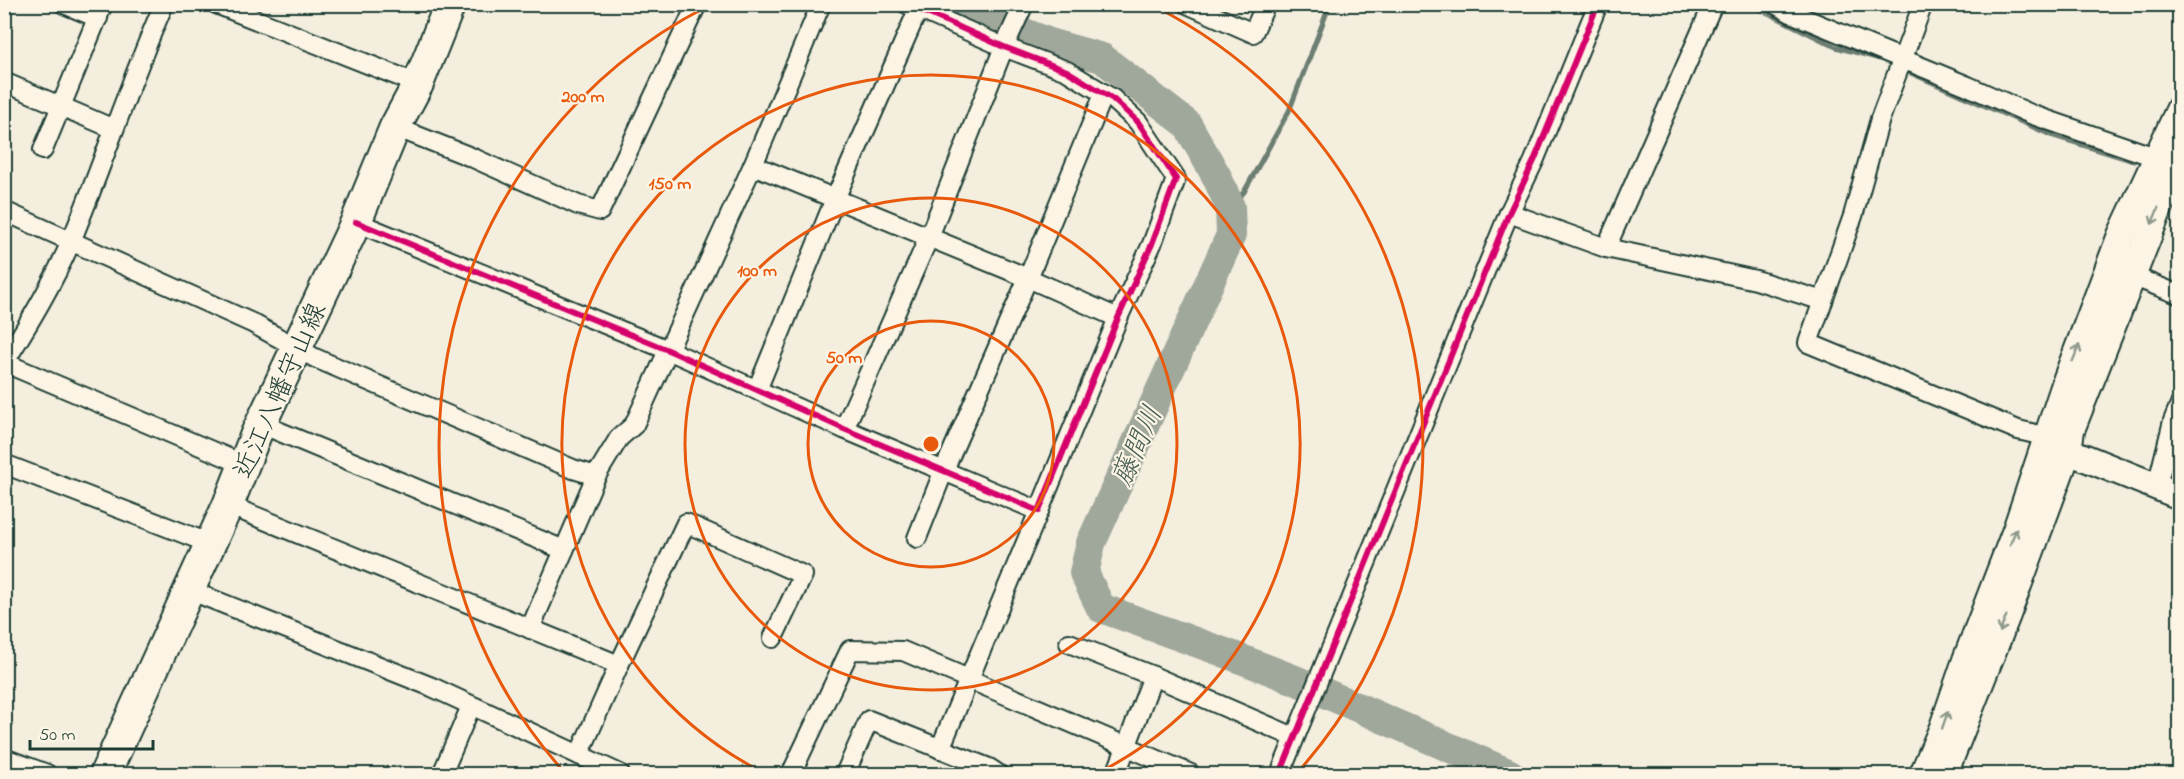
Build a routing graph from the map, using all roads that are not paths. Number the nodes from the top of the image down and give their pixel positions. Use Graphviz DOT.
graph roads {
  1 [pos="64,4"];
  2 [pos="164,4"];
  3 [pos="216,4"];
  4 [pos="450,4"];
  5 [pos="698,4"];
  6 [pos="821,4"];
  7 [pos="1024,4"];
  8 [pos="1187,4"];
  9 [pos="1266,4"];
  10 [pos="1598,4"];
  11 [pos="1713,4"];
  12 [pos="1775,4"];
  13 [pos="1923,4"];
  14 [pos="912,7"];
  15 [pos="100,11"];
  16 [pos="1004,47"];
  17 [pos="1901,59"];
  18 [pos="4,82"];
  19 [pos="418,84"];
  20 [pos="1104,94"];
  21 [pos="62,107"];
  22 [pos="2180,108"];
  23 [pos="394,127"];
  24 [pos="114,129"];
  25 [pos="43,150"];
  26 [pos="2173,160"];
  27 [pos="753,165"];
  28 [pos="835,200"];
  29 [pos="4,211"];
  30 [pos="1509,213"];
  31 [pos="356,222"];
  32 [pos="929,237"];
  33 [pos="71,241"];
  34 [pos="1606,248"];
  35 [pos="2132,276"];
  36 [pos="1028,278"];
  37 [pos="2180,295"];
  38 [pos="1823,301"];
  39 [pos="1119,318"];
  40 [pos="13,332"];
  41 [pos="297,348"];
  42 [pos="668,350"];
  43 [pos="5,363"];
  44 [pos="757,390"];
  45 [pos="2180,404"];
  46 [pos="261,424"];
  47 [pos="844,429"];
  48 [pos="2058,444"];
  49 [pos="4,464"];
  50 [pos="245,465"];
  51 [pos="944,470"];
  52 [pos="596,476"];
  53 [pos="2168,491"];
  54 [pos="228,505"];
  55 [pos="1039,511"];
  56 [pos="916,538"];
  57 [pos="211,544"];
  58 [pos="564,550"];
  59 [pos="189,590"];
  60 [pos="530,629"];
  61 [pos="773,638"];
  62 [pos="1069,643"];
  63 [pos="619,664"];
  64 [pos="1153,676"];
  65 [pos="967,679"];
  66 [pos="471,706"];
  67 [pos="1296,730"];
  68 [pos="1126,747"];
  69 [pos="940,748"];
  70 [pos="579,755"];
  71 [pos="4,758"];
  72 [pos="47,774"];
  73 [pos="105,774"];
  74 [pos="442,774"];
  75 [pos="620,774"];
  76 [pos="791,774"];
  77 [pos="845,774"];
  78 [pos="998,774"];
  79 [pos="1116,774"];
  80 [pos="1191,774"];
  81 [pos="1280,774"];
  82 [pos="1923,774"];
  83 [pos="1944,774"];
  1 -- 15 [label="street"];
  2 -- 24 [label="street"];
  3 -- 19 [label="street"];
  4 -- 19 [label="main road, 近江八幡守山線"];
  5 -- 23 [label="street"];
  6 -- 27 [label="street"];
  7 -- 16 [label="street"];
  8 -- 9 [label="street"];
  10 -- 30 [label="street"];
  11 -- 34 [label="street"];
  12 -- 17 [label="street"];
  13 -- 17 [label="street"];
  14 -- 16 [label="street"];
  14 -- 28 [label="street"];
  15 -- 21 [label="street"];
  16 -- 20 [label="street"];
  16 -- 32 [label="street"];
  17 -- 26 [label="street"];
  17 -- 38 [label="street"];
  18 -- 21 [label="street"];
  19 -- 23 [label="main road, 近江八幡守山線"];
  20 -- 36 [label="street"];
  20 -- 39 [label="street"];
  21 -- 24 [label="street"];
  21 -- 25 [label="street"];
  22 -- 26 [label="street"];
  23 -- 31 [label="main road, 近江八幡守山線"];
  24 -- 33 [label="street"];
  26 -- 35 [label="street, one-way"];
  48 -- 26 [label="street, one-way"];
  27 -- 28 [label="street"];
  27 -- 42 [label="street"];
  28 -- 32 [label="street"];
  28 -- 44 [label="street"];
  29 -- 33 [label="street"];
  30 -- 34 [label="street"];
  30 -- 67 [label="street"];
  31 -- 41 [label="main road, 近江八幡守山線"];
  31 -- 42 [label="street"];
  32 -- 36 [label="street"];
  32 -- 47 [label="street"];
  33 -- 40 [label="street"];
  33 -- 41 [label="street"];
  34 -- 38 [label="street"];
  35 -- 37 [label="street"];
  35 -- 48 [label="street"];
  36 -- 39 [label="street"];
  36 -- 51 [label="street"];
  38 -- 48 [label="street"];
  39 -- 55 [label="street"];
  40 -- 43 [label="street"];
  41 -- 46 [label="main road, 近江八幡守山線"];
  41 -- 52 [label="street"];
  42 -- 44 [label="street"];
  42 -- 52 [label="street"];
  43 -- 50 [label="street"];
  44 -- 47 [label="street"];
  45 -- 53 [label="street"];
  46 -- 50 [label="main road, 近江八幡守山線"];
  46 -- 58 [label="street"];
  47 -- 51 [label="street"];
  48 -- 53 [label="street"];
  82 -- 48 [label="street, one-way"];
  48 -- 83 [label="street, one-way"];
  49 -- 57 [label="street"];
  50 -- 54 [label="main road, 近江八幡守山線"];
  51 -- 55 [label="street"];
  51 -- 56 [label="street"];
  52 -- 58 [label="street"];
  54 -- 57 [label="main road, 近江八幡守山線"];
  54 -- 60 [label="street"];
  55 -- 65 [label="street"];
  57 -- 59 [label="main road, 近江八幡守山線"];
  58 -- 60 [label="street"];
  59 -- 66 [label="street"];
  59 -- 73 [label="main road, 近江八幡守山線"];
  60 -- 63 [label="street"];
  61 -- 63 [label="street"];
  62 -- 64 [label="street"];
  63 -- 70 [label="street"];
  64 -- 67 [label="street"];
  64 -- 68 [label="street"];
  65 -- 68 [label="street"];
  65 -- 69 [label="street"];
  65 -- 76 [label="street"];
  66 -- 70 [label="street"];
  66 -- 74 [label="street"];
  67 -- 81 [label="street"];
  68 -- 79 [label="street"];
  68 -- 80 [label="street"];
  69 -- 77 [label="street"];
  69 -- 78 [label="street"];
  70 -- 75 [label="street"];
  71 -- 72 [label="street"];
}
